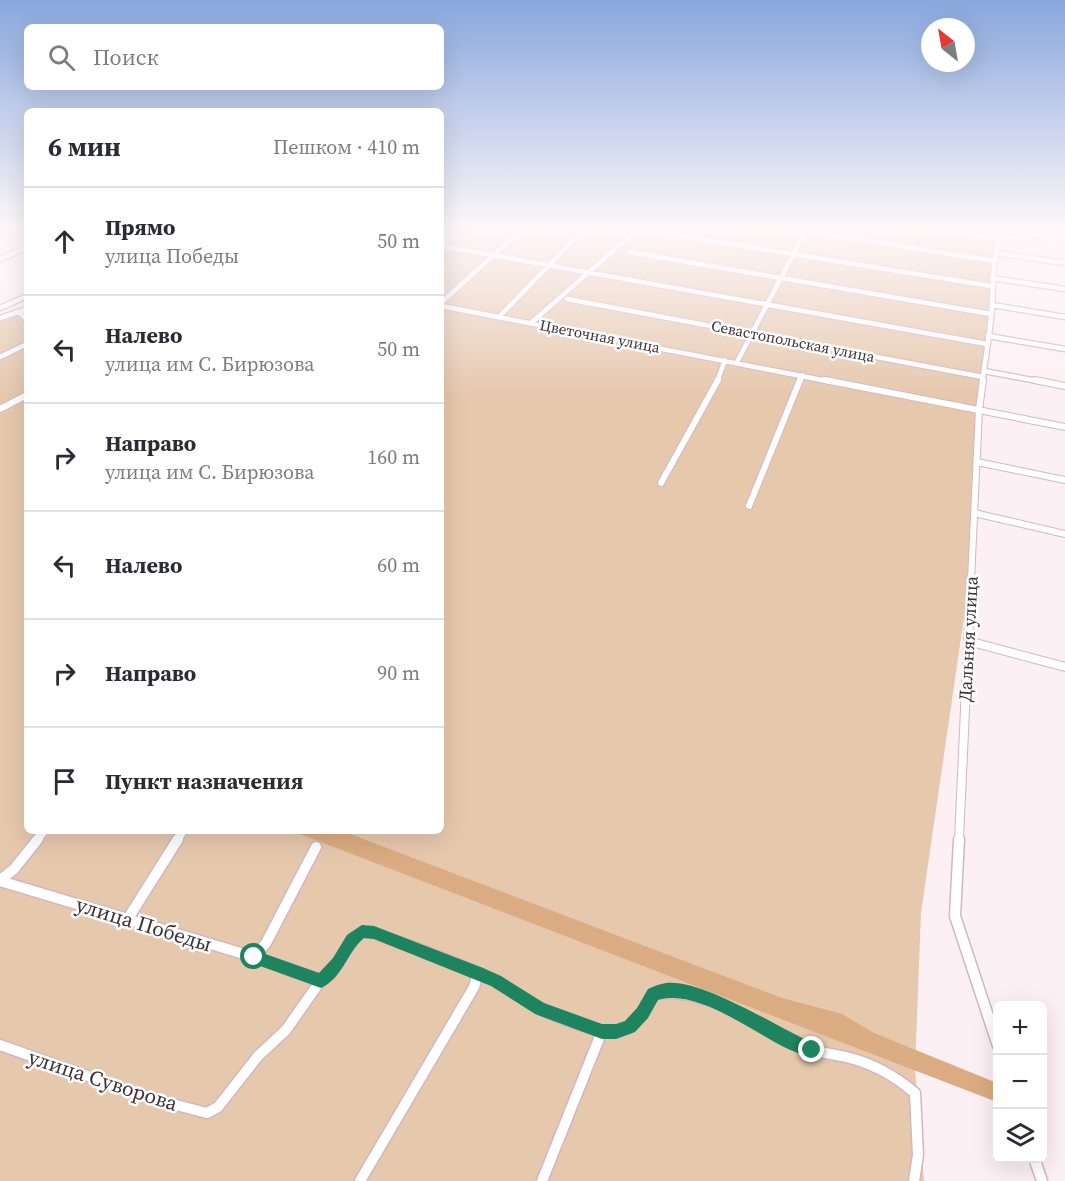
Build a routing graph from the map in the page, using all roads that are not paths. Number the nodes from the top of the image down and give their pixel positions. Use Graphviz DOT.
graph roads {
  1 [pos="461,285"];
  2 [pos="530,285"];
  3 [pos="574,285"];
  4 [pos="658,285"];
  5 [pos="777,285"];
  6 [pos="828,285"];
  7 [pos="992,285"];
  8 [pos="1020,285"];
  9 [pos="1065,290"];
  10 [pos="24,297"];
  11 [pos="567,299"];
  12 [pos="444,301"];
  13 [pos="766,304"];
  14 [pos="444,305"];
  15 [pos="0,308"];
  16 [pos="24,310"];
  17 [pos="991,310"];
  18 [pos="19,312"];
  19 [pos="24,317"];
  20 [pos="499,317"];
  21 [pos="1065,317"];
  22 [pos="0,318"];
  23 [pos="531,323"];
  24 [pos="752,333"];
  25 [pos="988,336"];
  26 [pos="987,344"];
  27 [pos="24,345"];
  28 [pos="1065,349"];
  29 [pos="0,357"];
  30 [pos="725,360"];
  31 [pos="737,362"];
  32 [pos="983,374"];
  33 [pos="802,375"];
  34 [pos="1065,386"];
  35 [pos="24,397"];
  36 [pos="0,409"];
  37 [pos="979,410"];
  38 [pos="1065,427"];
  39 [pos="977,462"];
  40 [pos="1065,480"];
  41 [pos="661,483"];
  42 [pos="749,506"];
  43 [pos="974,513"];
  44 [pos="1065,534"];
  45 [pos="968,641"];
  46 [pos="1065,667"];
  47 [pos="42,834"];
  48 [pos="181,834"];
  49 [pos="316,847"];
  50 [pos="0,881"];
  51 [pos="127,920"];
  52 [pos="254,957"];
  53 [pos="478,973"];
  54 [pos="321,980"];
  55 [pos="602,1031"];
  56 [pos="993,1031"];
  57 [pos="0,1045"];
  58 [pos="1036,1163"];
  59 [pos="360,1181"];
  60 [pos="542,1181"];
  61 [pos="914,1181"];
  62 [pos="1042,1181"];
  1 -- 12 [label="street"];
  2 -- 20 [label="street"];
  3 -- 23 [label="street"];
  4 -- 13 [label="street"];
  5 -- 13 [label="street"];
  6 -- 17 [label="street"];
  7 -- 17 [label="street, Дальняя улица"];
  8 -- 9 [label="street"];
  10 -- 15 [label="street"];
  11 -- 24 [label="street, Севастопольская улица"];
  13 -- 24 [label="street"];
  13 -- 26 [label="street"];
  14 -- 20 [label="street, Цветочная улица"];
  16 -- 18 [label="street"];
  17 -- 21 [label="street"];
  17 -- 25 [label="street, Дальняя улица"];
  18 -- 19 [label="street"];
  18 -- 22 [label="street"];
  20 -- 23 [label="street, Цветочная улица"];
  23 -- 30 [label="street, Цветочная улица"];
  24 -- 31 [label="street"];
  24 -- 32 [label="street, Севастопольская улица"];
  25 -- 26 [label="street, Дальняя улица"];
  25 -- 28 [label="street"];
  26 -- 32 [label="street, Дальняя улица"];
  27 -- 29 [label="street"];
  30 -- 31 [label="street, Цветочная улица"];
  30 -- 41 [label="street"];
  31 -- 33 [label="street, Цветочная улица"];
  32 -- 34 [label="street, Севастопольская улица"];
  32 -- 37 [label="street, Дальняя улица"];
  33 -- 37 [label="street, Цветочная улица"];
  33 -- 42 [label="street"];
  35 -- 36 [label="street"];
  37 -- 38 [label="street, Цветочная улица"];
  37 -- 39 [label="street, Дальняя улица"];
  39 -- 40 [label="street"];
  39 -- 43 [label="street, Дальняя улица"];
  43 -- 44 [label="street"];
  43 -- 45 [label="street, Дальняя улица"];
  45 -- 46 [label="street"];
  45 -- 56 [label="street, Дальняя улица"];
  47 -- 50 [label="street"];
  48 -- 51 [label="street"];
  49 -- 52 [label="street"];
  50 -- 51 [label="street, улица Победы"];
  51 -- 52 [label="street, улица Победы"];
  52 -- 54 [label="street, улица Победы"];
  53 -- 54 [label="street"];
  53 -- 55 [label="street"];
  53 -- 59 [label="street"];
  54 -- 57 [label="street, улица Суворова"];
  55 -- 60 [label="street"];
  55 -- 61 [label="street"];
  58 -- 62 [label="street"];
}
